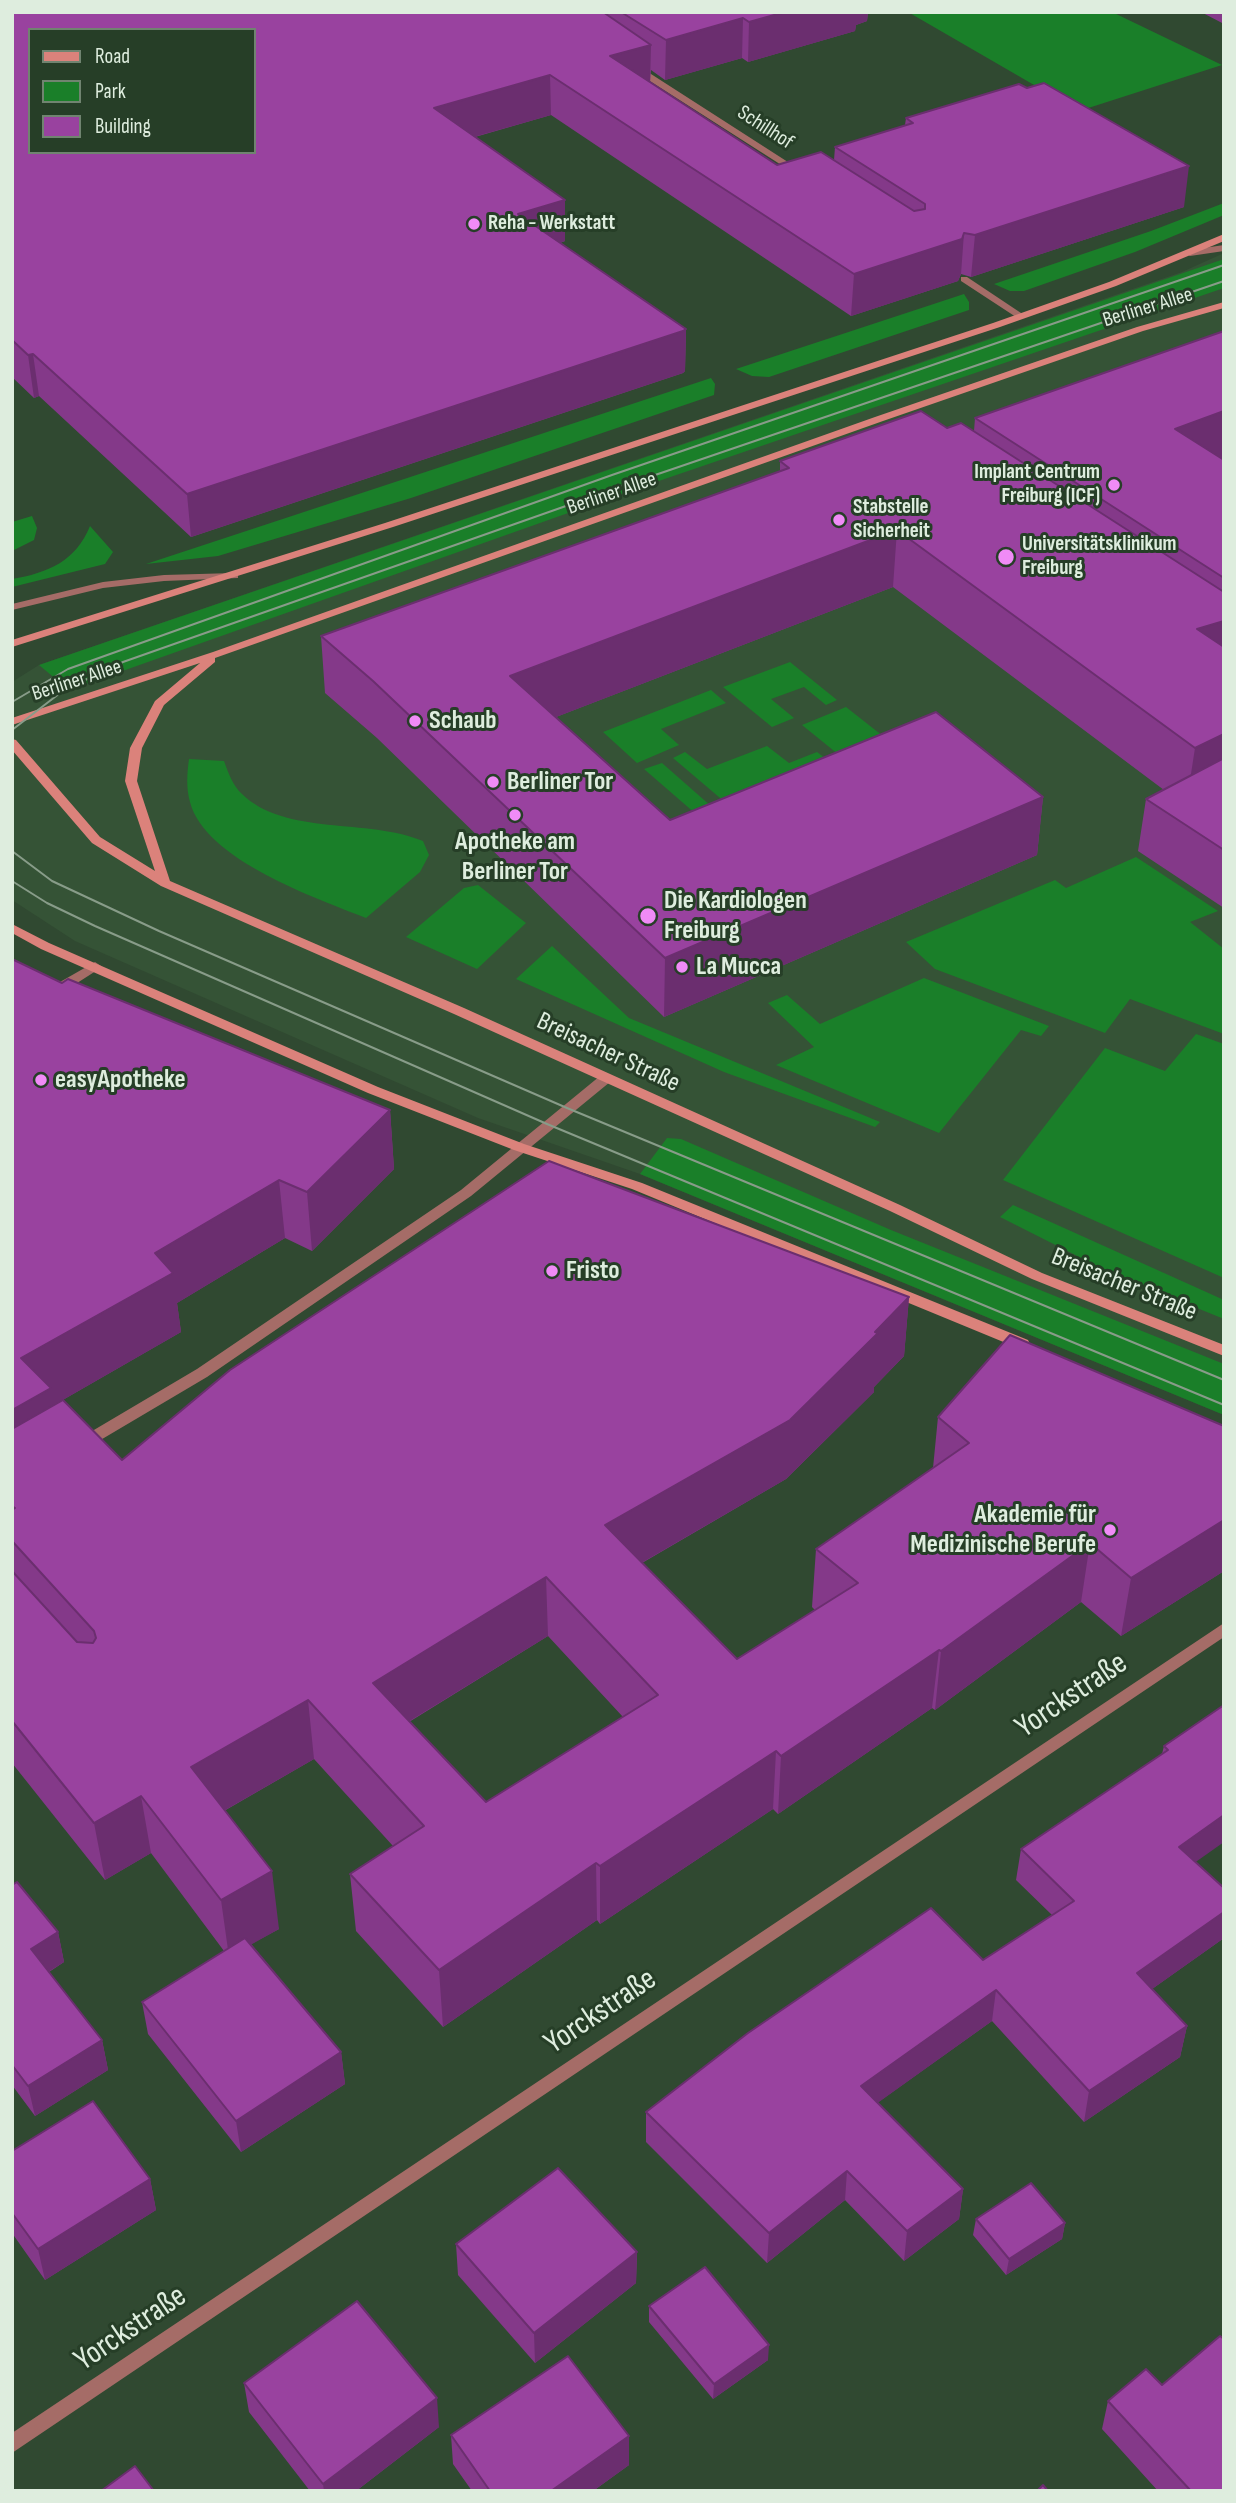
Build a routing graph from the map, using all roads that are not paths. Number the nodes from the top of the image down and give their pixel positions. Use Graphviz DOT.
graph roads {
  1 [pos="627,62"];
  2 [pos="808,178"];
  3 [pos="1224,237"];
  4 [pos="1224,248"];
  5 [pos="1190,253"];
  6 [pos="964,279"];
  7 [pos="1224,305"];
  8 [pos="1019,315"];
  9 [pos="879,419"];
  10 [pos="896,429"];
  11 [pos="235,576"];
  12 [pos="12,607"];
  13 [pos="12,644"];
  14 [pos="217,654"];
  15 [pos="12,722"];
  16 [pos="12,742"];
  17 [pos="165,883"];
  18 [pos="12,928"];
  19 [pos="95,966"];
  20 [pos="47,996"];
  21 [pos="605,1079"];
  22 [pos="519,1147"];
  23 [pos="1038,1351"];
  24 [pos="1224,1351"];
  25 [pos="71,1451"];
  26 [pos="1224,1629"];
  27 [pos="12,2444"];
  1 -- 2 [label="street, Schillhof"];
  3 -- 5 [label="main road, Berliner Allee"];
  4 -- 5 [label="street"];
  5 -- 8 [label="main road, Berliner Allee"];
  6 -- 8 [label="street"];
  7 -- 9 [label="main road, Berliner Allee"];
  8 -- 11 [label="main road, Berliner Allee"];
  9 -- 10 [label="street"];
  9 -- 14 [label="main road, Berliner Allee"];
  11 -- 12 [label="street"];
  11 -- 13 [label="main road, Berliner Allee"];
  14 -- 15 [label="main road, Berliner Allee"];
  14 -- 17 [label="main road"];
  16 -- 17 [label="main road, Breisacher Straße"];
  17 -- 21 [label="main road, Breisacher Straße"];
  18 -- 19 [label="main road"];
  19 -- 20 [label="street"];
  19 -- 22 [label="main road"];
  21 -- 22 [label="street"];
  21 -- 24 [label="main road, Breisacher Straße"];
  22 -- 23 [label="main road"];
  22 -- 25 [label="street"];
  26 -- 27 [label="street, Yorckstraße"];
}
